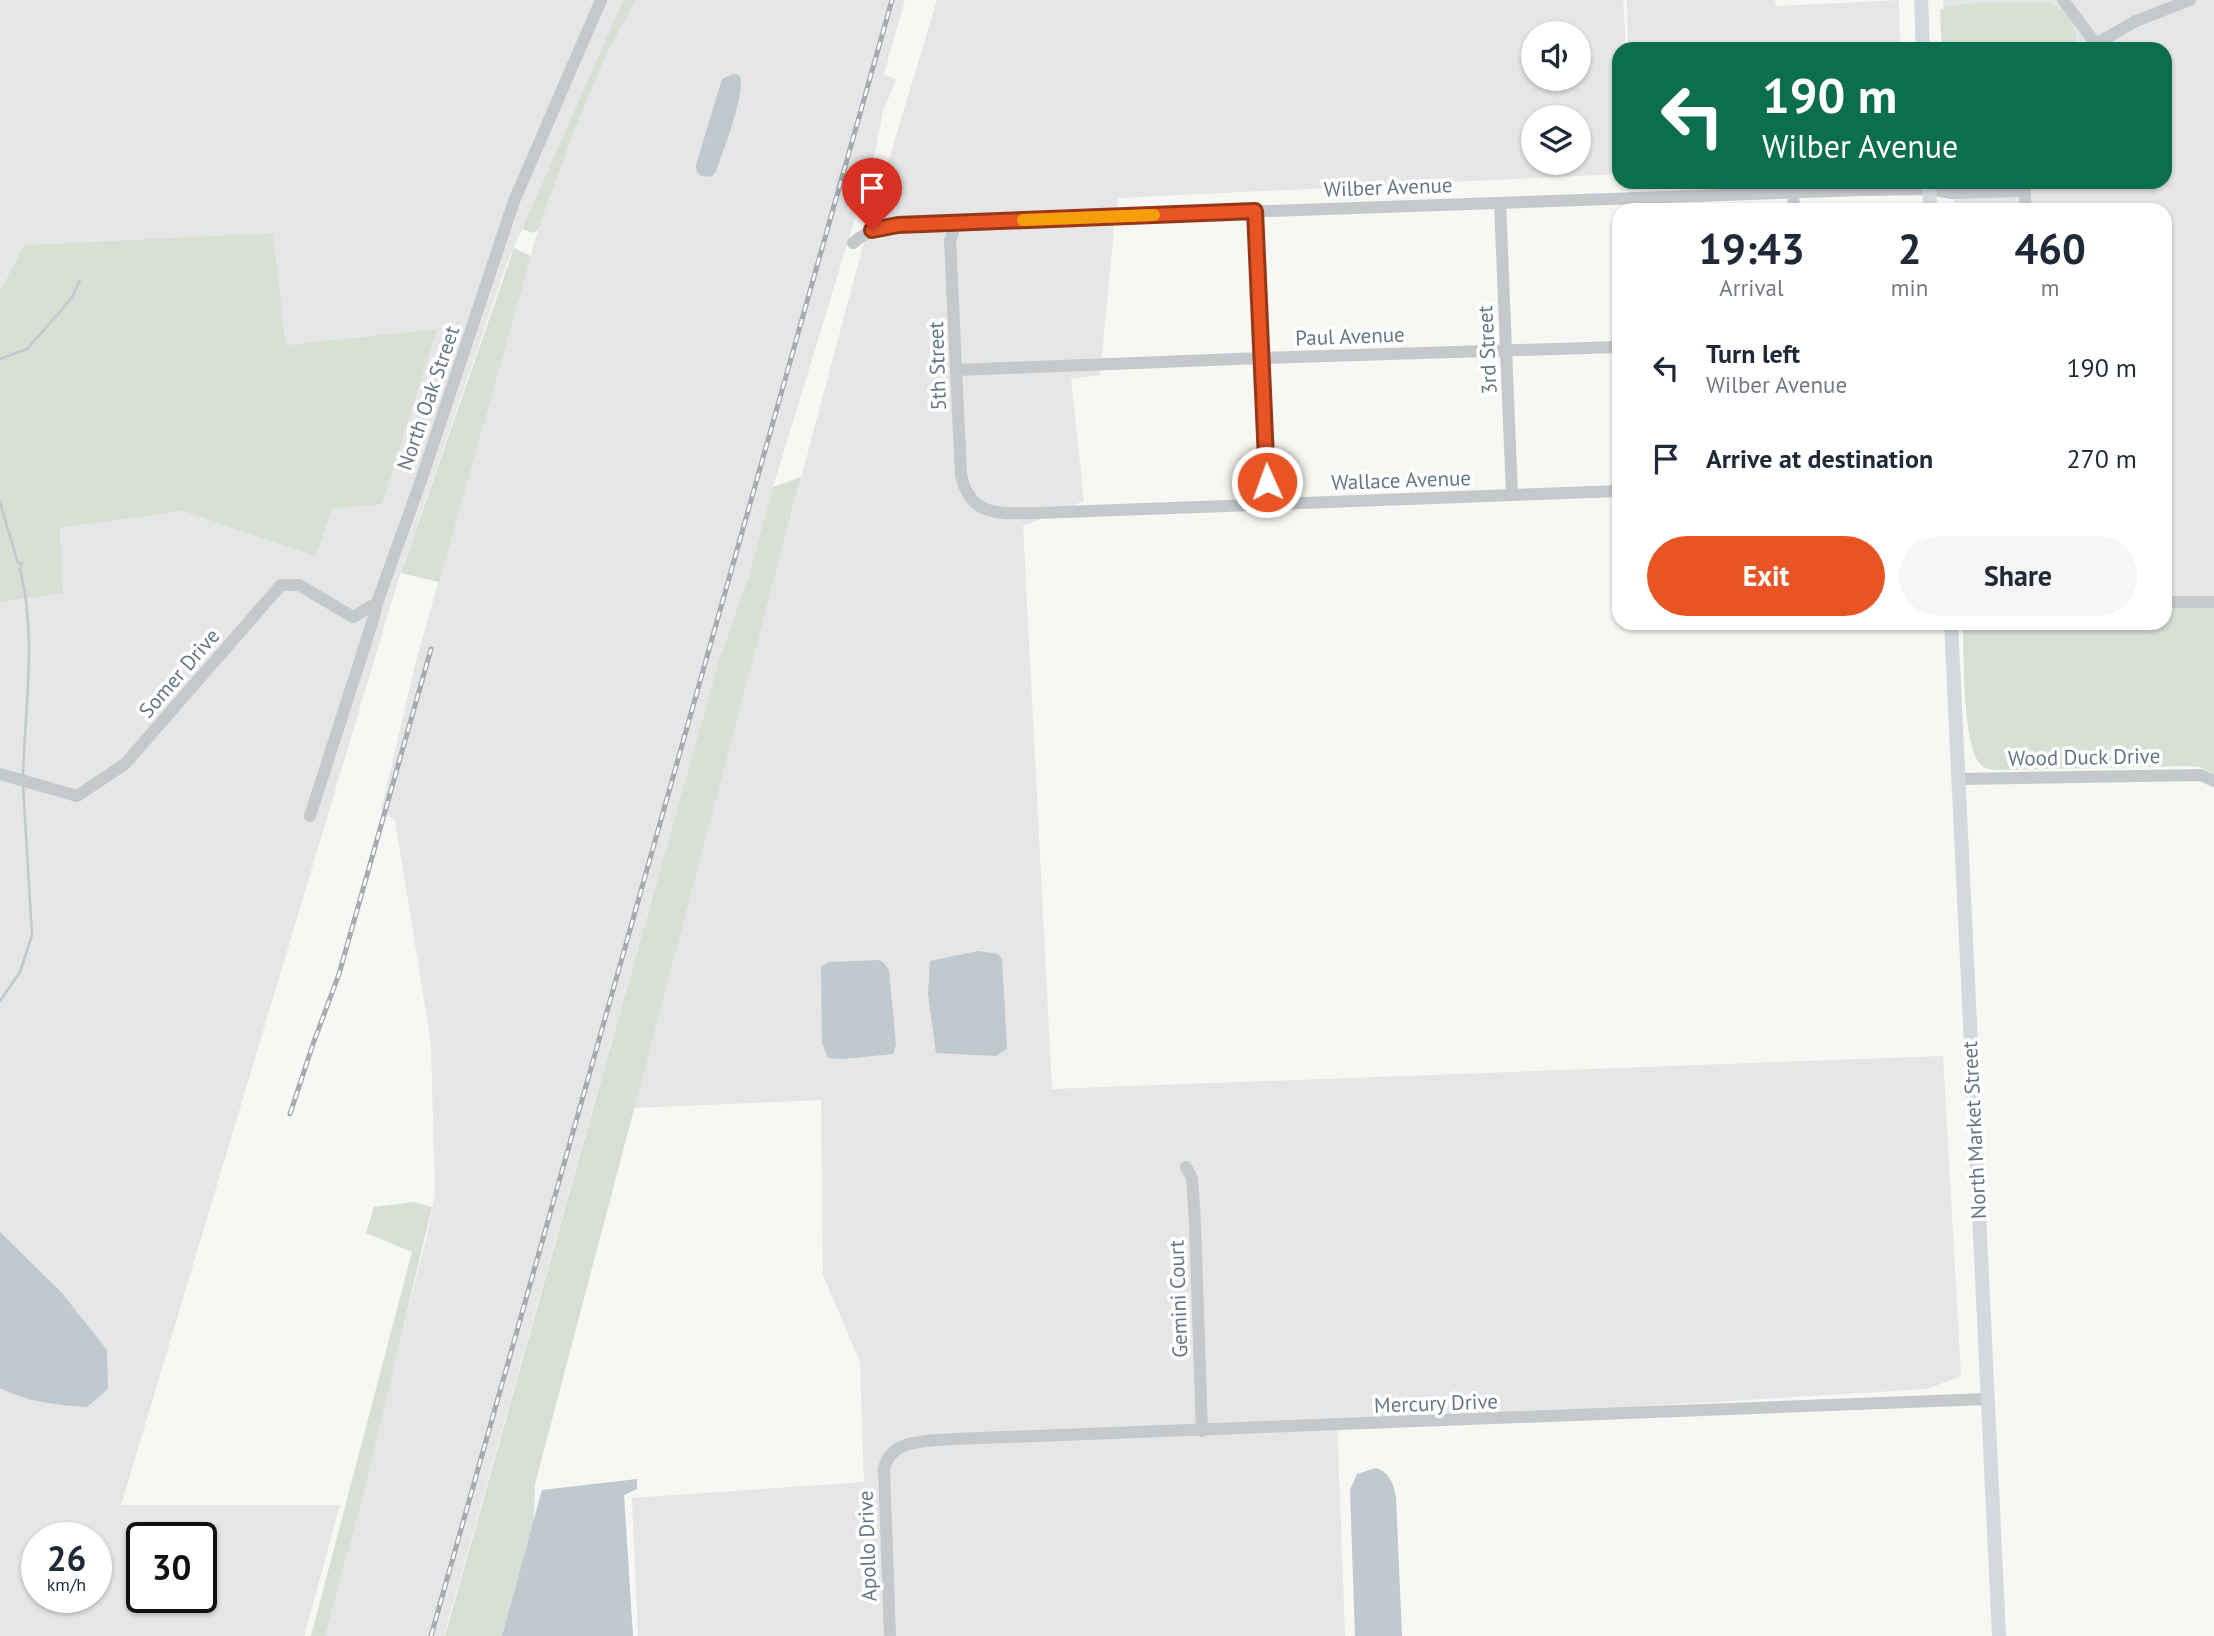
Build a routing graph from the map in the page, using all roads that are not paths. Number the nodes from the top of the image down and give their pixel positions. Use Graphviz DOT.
graph roads {
  1 [pos="601,0"];
  2 [pos="1921,0"];
  3 [pos="2063,0"];
  4 [pos="2190,0"];
  5 [pos="1923,42"];
  6 [pos="2089,42"];
  7 [pos="2098,42"];
  8 [pos="1851,189"];
  9 [pos="1940,189"];
  10 [pos="2000,189"];
  11 [pos="1793,192"];
  12 [pos="1500,202"];
  13 [pos="1794,203"];
  14 [pos="1255,211"];
  15 [pos="956,222"];
  16 [pos="853,243"];
  17 [pos="1612,347"];
  18 [pos="1507,350"];
  19 [pos="1262,358"];
  20 [pos="956,370"];
  21 [pos="1612,491"];
  22 [pos="1512,495"];
  23 [pos="976,505"];
  24 [pos="1267,505"];
  25 [pos="2172,602"];
  26 [pos="2214,602"];
  27 [pos="377,603"];
  28 [pos="1951,630"];
  29 [pos="2,775"];
  30 [pos="1958,779"];
  31 [pos="2212,780"];
  32 [pos="310,816"];
  33 [pos="1186,1167"];
  34 [pos="1986,1399"];
  35 [pos="1202,1431"];
  36 [pos="889,1455"];
  37 [pos="890,1636"];
  38 [pos="1999,1636"];
  1 -- 27 [label="street, North Oak Street"];
  2 -- 5 [label="main road"];
  3 -- 6 [label="street"];
  4 -- 7 [label="street"];
  8 -- 11 [label="street, Wilber Avenue"];
  9 -- 10 [label="street, Wilber Avenue"];
  11 -- 12 [label="street, Wilber Avenue"];
  11 -- 13 [label="street"];
  12 -- 14 [label="street, Wilber Avenue"];
  12 -- 18 [label="street, 3rd Street"];
  14 -- 15 [label="street, Wilber Avenue"];
  14 -- 19 [label="street"];
  15 -- 16 [label="street, Wilber Avenue"];
  15 -- 20 [label="street, 5th Street"];
  17 -- 18 [label="street, Paul Avenue"];
  18 -- 19 [label="street, Paul Avenue"];
  18 -- 22 [label="street, 3rd Street"];
  19 -- 20 [label="street, Paul Avenue"];
  19 -- 24 [label="street"];
  20 -- 23 [label="street, 5th Street"];
  21 -- 22 [label="street, Wallace Avenue"];
  22 -- 24 [label="street, Wallace Avenue"];
  23 -- 24 [label="street, Wallace Avenue"];
  25 -- 26 [label="street"];
  27 -- 29 [label="street, Somer Drive"];
  27 -- 32 [label="street, North Oak Street"];
  28 -- 30 [label="main road, North Market Street"];
  30 -- 31 [label="street, Wood Duck Drive"];
  30 -- 34 [label="main road, North Market Street"];
  33 -- 35 [label="street, Gemini Court"];
  34 -- 35 [label="street, Mercury Drive"];
  34 -- 38 [label="main road, North Market Street"];
  35 -- 36 [label="street, Mercury Drive"];
  36 -- 37 [label="street, Apollo Drive"];
}
